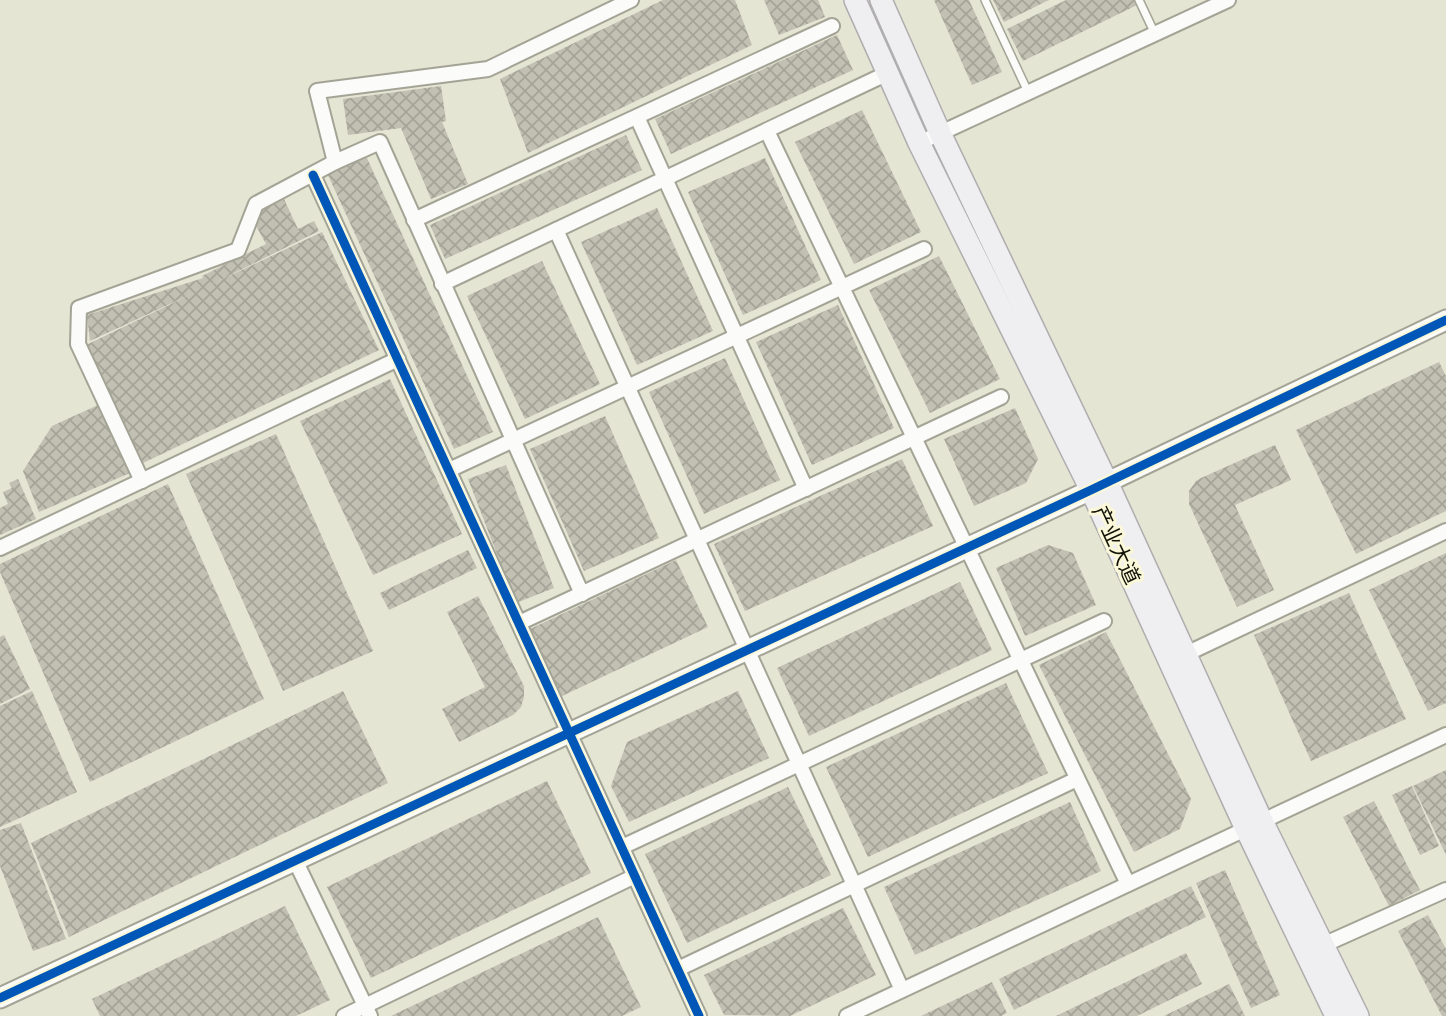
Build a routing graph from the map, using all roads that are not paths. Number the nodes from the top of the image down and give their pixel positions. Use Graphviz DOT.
graph roads {
  1 [pos="631,0"];
  2 [pos="855,0"];
  3 [pos="881,0"];
  4 [pos="985,0"];
  5 [pos="1139,0"];
  6 [pos="1228,0"];
  7 [pos="832,26"];
  8 [pos="1155,34"];
  9 [pos="888,73"];
  10 [pos="1028,92"];
  11 [pos="637,117"];
  12 [pos="767,131"];
  13 [pos="940,133"];
  14 [pos="919,142"];
  15 [pos="335,162"];
  16 [pos="313,174"];
  17 [pos="665,179"];
  18 [pos="414,220"];
  19 [pos="556,230"];
  20 [pos="924,249"];
  21 [pos="442,284"];
  22 [pos="842,287"];
  23 [pos="1446,320"];
  24 [pos="737,336"];
  25 [pos="398,359"];
  26 [pos="628,387"];
  27 [pos="1001,397"];
  28 [pos="914,438"];
  29 [pos="513,441"];
  30 [pos="449,470"];
  31 [pos="142,481"];
  32 [pos="1099,486"];
  33 [pos="806,489"];
  34 [pos="1446,531"];
  35 [pos="697,540"];
  36 [pos="0,548"];
  37 [pos="967,548"];
  38 [pos="582,594"];
  39 [pos="1104,621"];
  40 [pos="519,624"];
  41 [pos="747,650"];
  42 [pos="1186,654"];
  43 [pos="1020,660"];
  44 [pos="569,733"];
  45 [pos="1446,735"];
  46 [pos="799,764"];
  47 [pos="1077,779"];
  48 [pos="1254,825"];
  49 [pos="622,847"];
  50 [pos="295,860"];
  51 [pos="635,876"];
  52 [pos="1128,884"];
  53 [pos="854,885"];
  54 [pos="1446,890"];
  55 [pos="1323,945"];
  56 [pos="678,969"];
  57 [pos="902,990"];
  58 [pos="0,998"];
  59 [pos="367,1011"];
  60 [pos="344,1016"];
  61 [pos="699,1016"];
  62 [pos="847,1016"];
  63 [pos="1336,1016"];
  64 [pos="1358,1016"];
  1 -- 15 [label="street"];
  2 -- 9 [label="main road, 产业大道"];
  3 -- 13 [label="main road, 产业大道"];
  4 -- 10 [label="lane"];
  5 -- 8 [label="lane"];
  6 -- 8 [label="street"];
  7 -- 11 [label="street"];
  8 -- 10 [label="street"];
  9 -- 12 [label="street"];
  9 -- 14 [label="main road, 产业大道"];
  10 -- 13 [label="street"];
  11 -- 17 [label="street"];
  11 -- 18 [label="street"];
  12 -- 17 [label="street"];
  12 -- 22 [label="street"];
  13 -- 14 [label="street"];
  13 -- 32 [label="main road, 产业大道"];
  14 -- 32 [label="main road, 产业大道"];
  15 -- 16 [label="street"];
  15 -- 18 [label="street"];
  16 -- 25 [label="street"];
  16 -- 31 [label="street"];
  17 -- 19 [label="street"];
  17 -- 24 [label="street"];
  18 -- 21 [label="street"];
  19 -- 21 [label="street"];
  19 -- 26 [label="street"];
  20 -- 22 [label="street"];
  21 -- 29 [label="street"];
  22 -- 24 [label="street"];
  22 -- 28 [label="street"];
  23 -- 32 [label="street"];
  24 -- 26 [label="street"];
  24 -- 33 [label="street"];
  25 -- 30 [label="street"];
  25 -- 31 [label="street"];
  26 -- 29 [label="street"];
  26 -- 35 [label="street"];
  27 -- 28 [label="street"];
  28 -- 33 [label="street"];
  28 -- 37 [label="street"];
  29 -- 30 [label="street"];
  29 -- 38 [label="street"];
  30 -- 40 [label="street"];
  31 -- 36 [label="street"];
  32 -- 37 [label="street"];
  32 -- 42 [label="main road, 产业大道"];
  32 -- 48 [label="main road, 产业大道"];
  33 -- 35 [label="street"];
  34 -- 42 [label="street"];
  35 -- 38 [label="street"];
  35 -- 41 [label="street"];
  37 -- 41 [label="street"];
  37 -- 43 [label="street"];
  38 -- 40 [label="street"];
  39 -- 43 [label="street"];
  40 -- 44 [label="street"];
  41 -- 44 [label="street"];
  41 -- 46 [label="street"];
  42 -- 48 [label="main road, 产业大道"];
  43 -- 46 [label="street"];
  43 -- 47 [label="street"];
  44 -- 49 [label="street"];
  44 -- 50 [label="street"];
  45 -- 48 [label="street"];
  46 -- 49 [label="street"];
  46 -- 53 [label="street"];
  47 -- 52 [label="street"];
  47 -- 53 [label="street"];
  48 -- 52 [label="street"];
  48 -- 55 [label="main road, 产业大道"];
  48 -- 63 [label="main road, 产业大道"];
  49 -- 51 [label="street"];
  50 -- 58 [label="street"];
  50 -- 59 [label="street"];
  51 -- 56 [label="street"];
  51 -- 59 [label="street"];
  52 -- 57 [label="street"];
  53 -- 56 [label="street"];
  53 -- 57 [label="street"];
  54 -- 55 [label="street"];
  55 -- 64 [label="main road, 产业大道"];
  56 -- 61 [label="street"];
  57 -- 62 [label="street"];
  59 -- 60 [label="street"];
}
